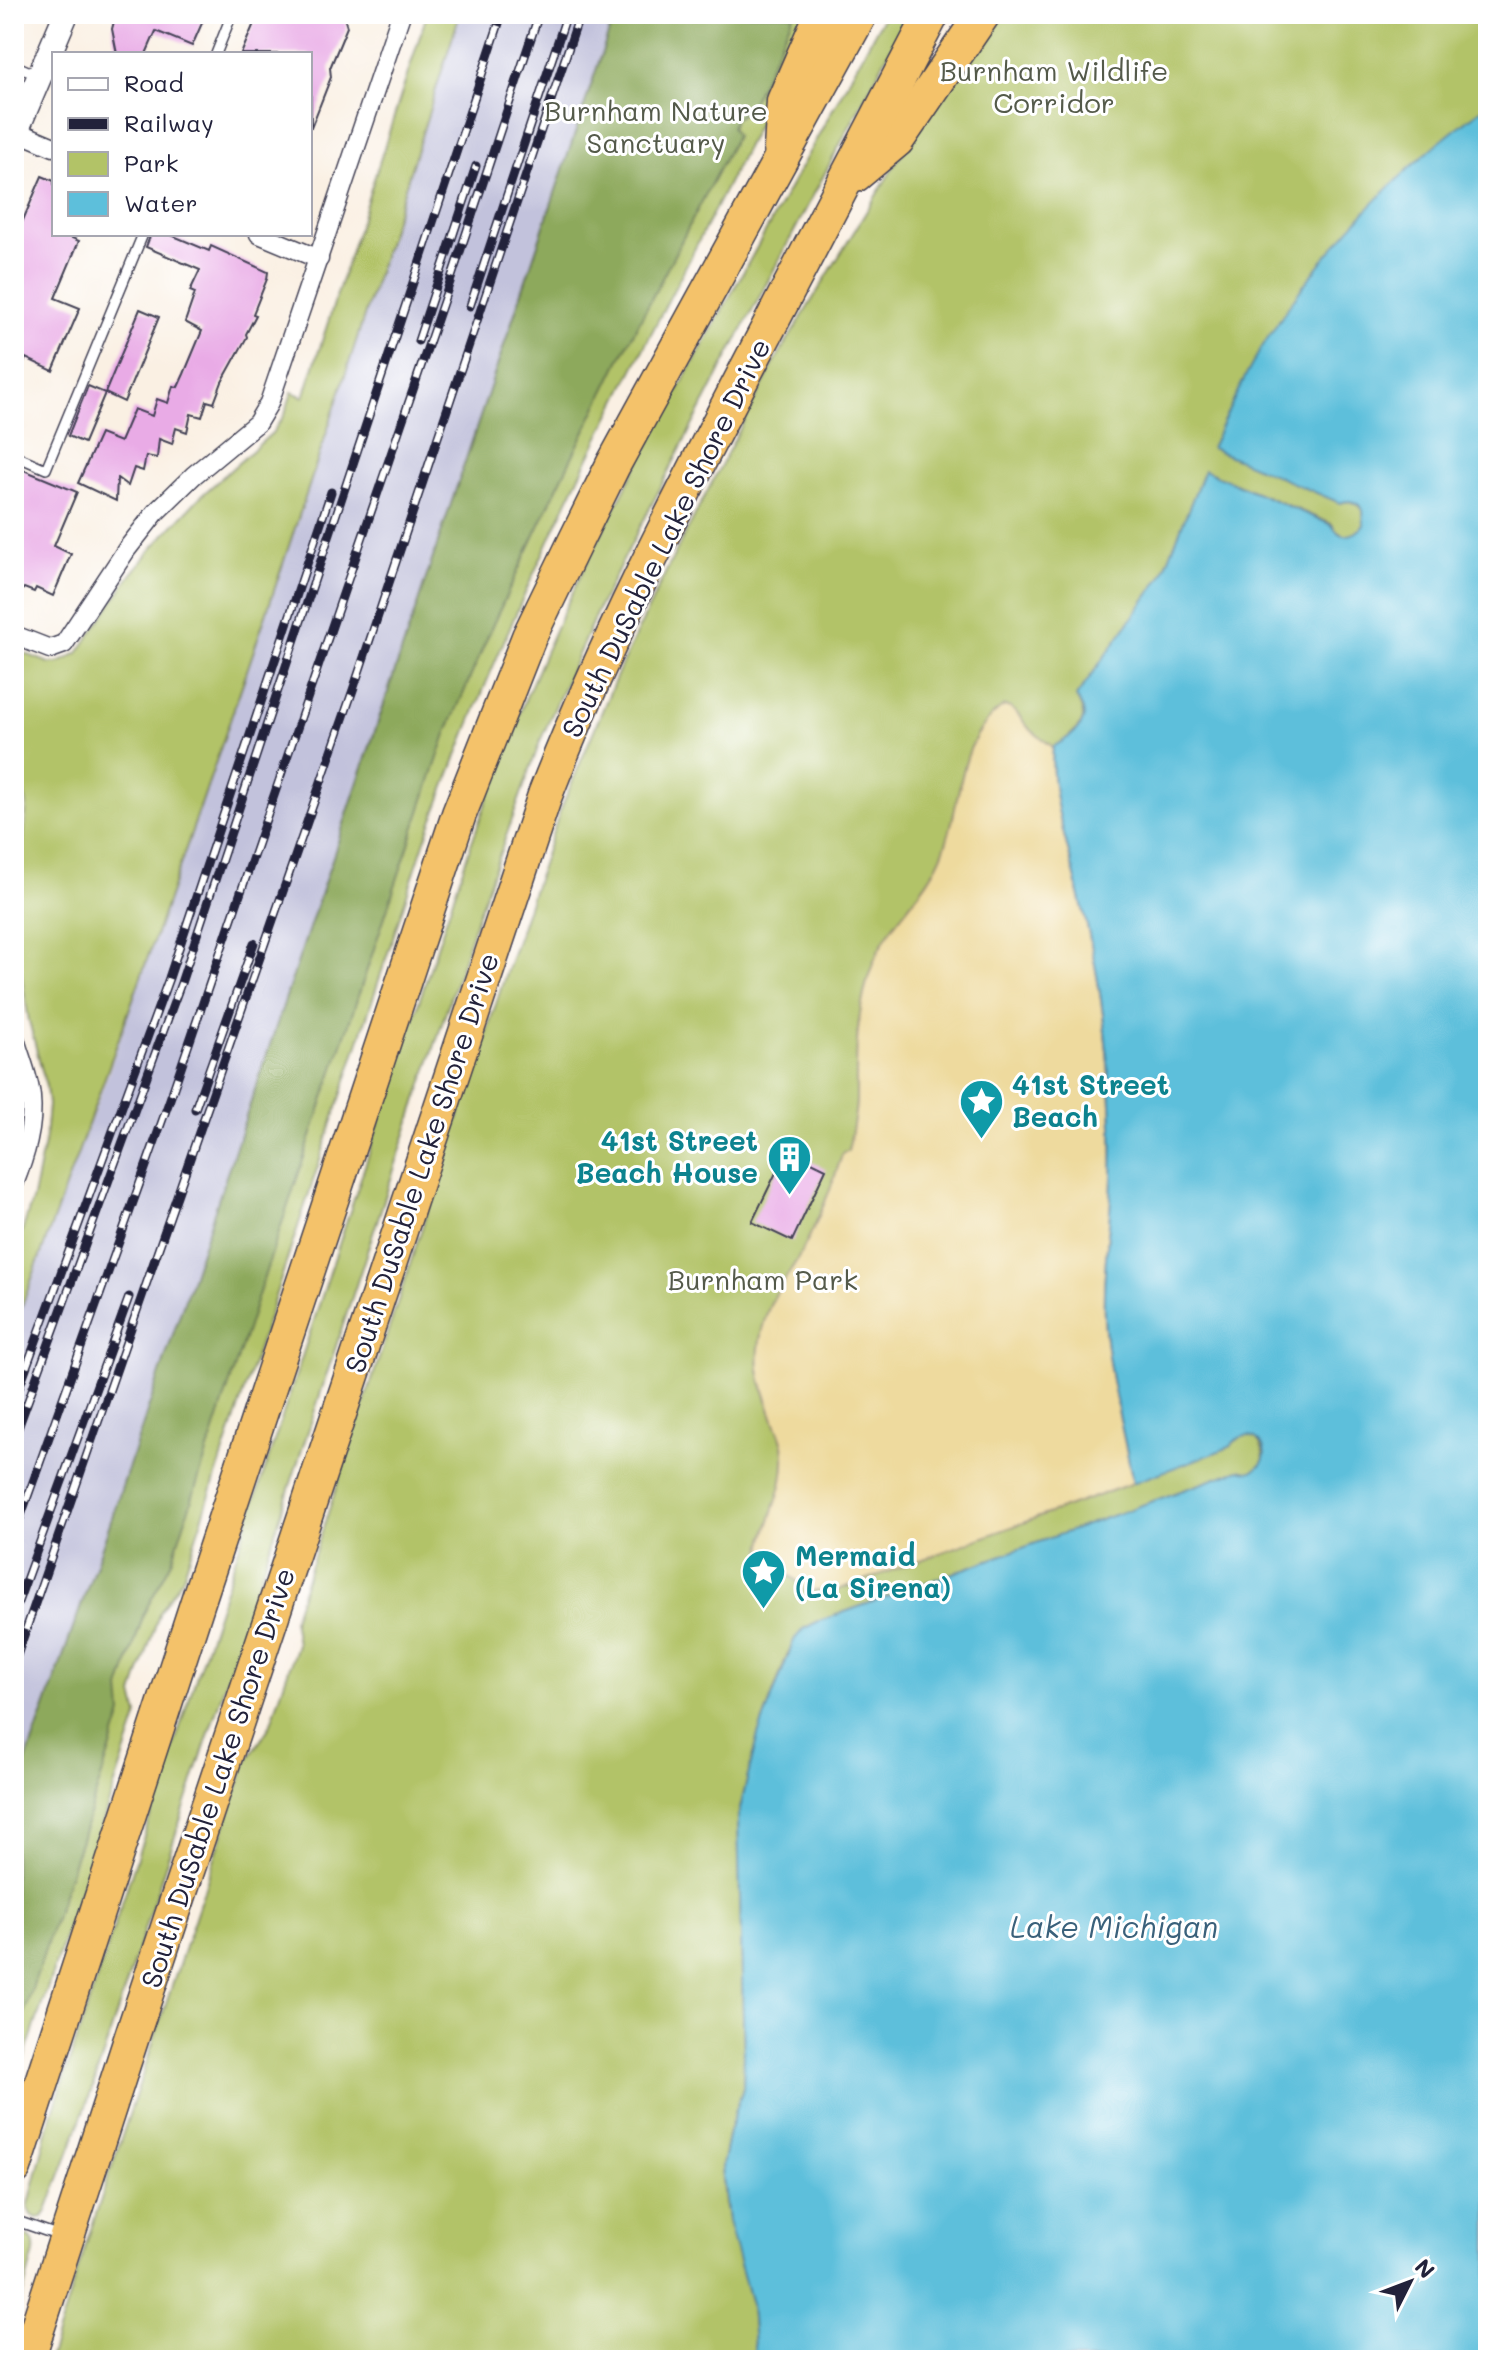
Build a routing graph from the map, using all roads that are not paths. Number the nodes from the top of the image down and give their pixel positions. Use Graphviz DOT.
graph roads {
  1 [pos="66,14"];
  2 [pos="232,14"];
  3 [pos="401,14"];
  4 [pos="822,14"];
  5 [pos="860,14"];
  6 [pos="932,14"];
  7 [pos="983,14"];
  8 [pos="217,52"];
  9 [pos="14,65"];
  10 [pos="40,76"];
  11 [pos="15,134"];
  12 [pos="52,146"];
  13 [pos="780,160"];
  14 [pos="842,186"];
  15 [pos="142,236"];
  16 [pos="264,236"];
  17 [pos="319,259"];
  18 [pos="14,455"];
  19 [pos="14,635"];
  20 [pos="14,1035"];
  21 [pos="14,1184"];
  22 [pos="14,2168"];
  23 [pos="14,2220"];
  24 [pos="66,2238"];
  25 [pos="27,2360"];
  1 -- 10 [label="street"];
  2 -- 8 [label="lane"];
  3 -- 17 [label="street"];
  4 -- 13 [label="highway"];
  5 -- 13 [label="highway"];
  6 -- 14 [label="highway, South DuSable Lake Shore Drive"];
  7 -- 14 [label="highway"];
  9 -- 10 [label="lane"];
  10 -- 11 [label="street"];
  11 -- 12 [label="street"];
  13 -- 22 [label="highway"];
  14 -- 24 [label="highway, South DuSable Lake Shore Drive"];
  15 -- 18 [label="lane"];
  16 -- 17 [label="street"];
  17 -- 19 [label="street"];
  20 -- 21 [label="street"];
  23 -- 24 [label="lane"];
  24 -- 25 [label="highway, South DuSable Lake Shore Drive"];
}
